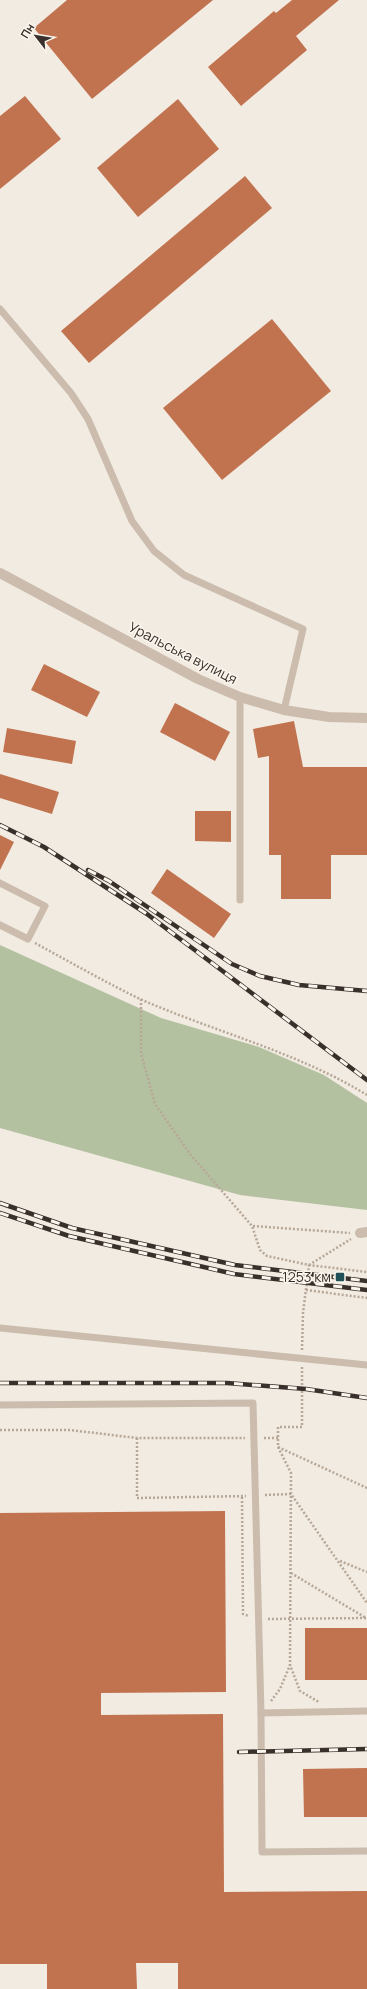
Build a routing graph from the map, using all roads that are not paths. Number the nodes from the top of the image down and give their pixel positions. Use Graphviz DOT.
graph roads {
  1 [pos="0,309"];
  2 [pos="0,573"];
  3 [pos="240,697"];
  4 [pos="284,710"];
  5 [pos="367,718"];
  6 [pos="0,883"];
  7 [pos="240,900"];
  8 [pos="0,925"];
  9 [pos="0,1328"];
  10 [pos="367,1365"];
  11 [pos="0,1405"];
  12 [pos="367,1711"];
  13 [pos="261,1713"];
  14 [pos="367,1852"];
  1 -- 4 [label="lane"];
  2 -- 3 [label="street, Уральська вулиця"];
  3 -- 4 [label="street, Уральська вулиця"];
  3 -- 7 [label="lane"];
  4 -- 5 [label="street, Уральська вулиця"];
  6 -- 8 [label="lane"];
  9 -- 10 [label="lane"];
  11 -- 13 [label="lane"];
  12 -- 13 [label="lane"];
  13 -- 14 [label="lane"];
}
